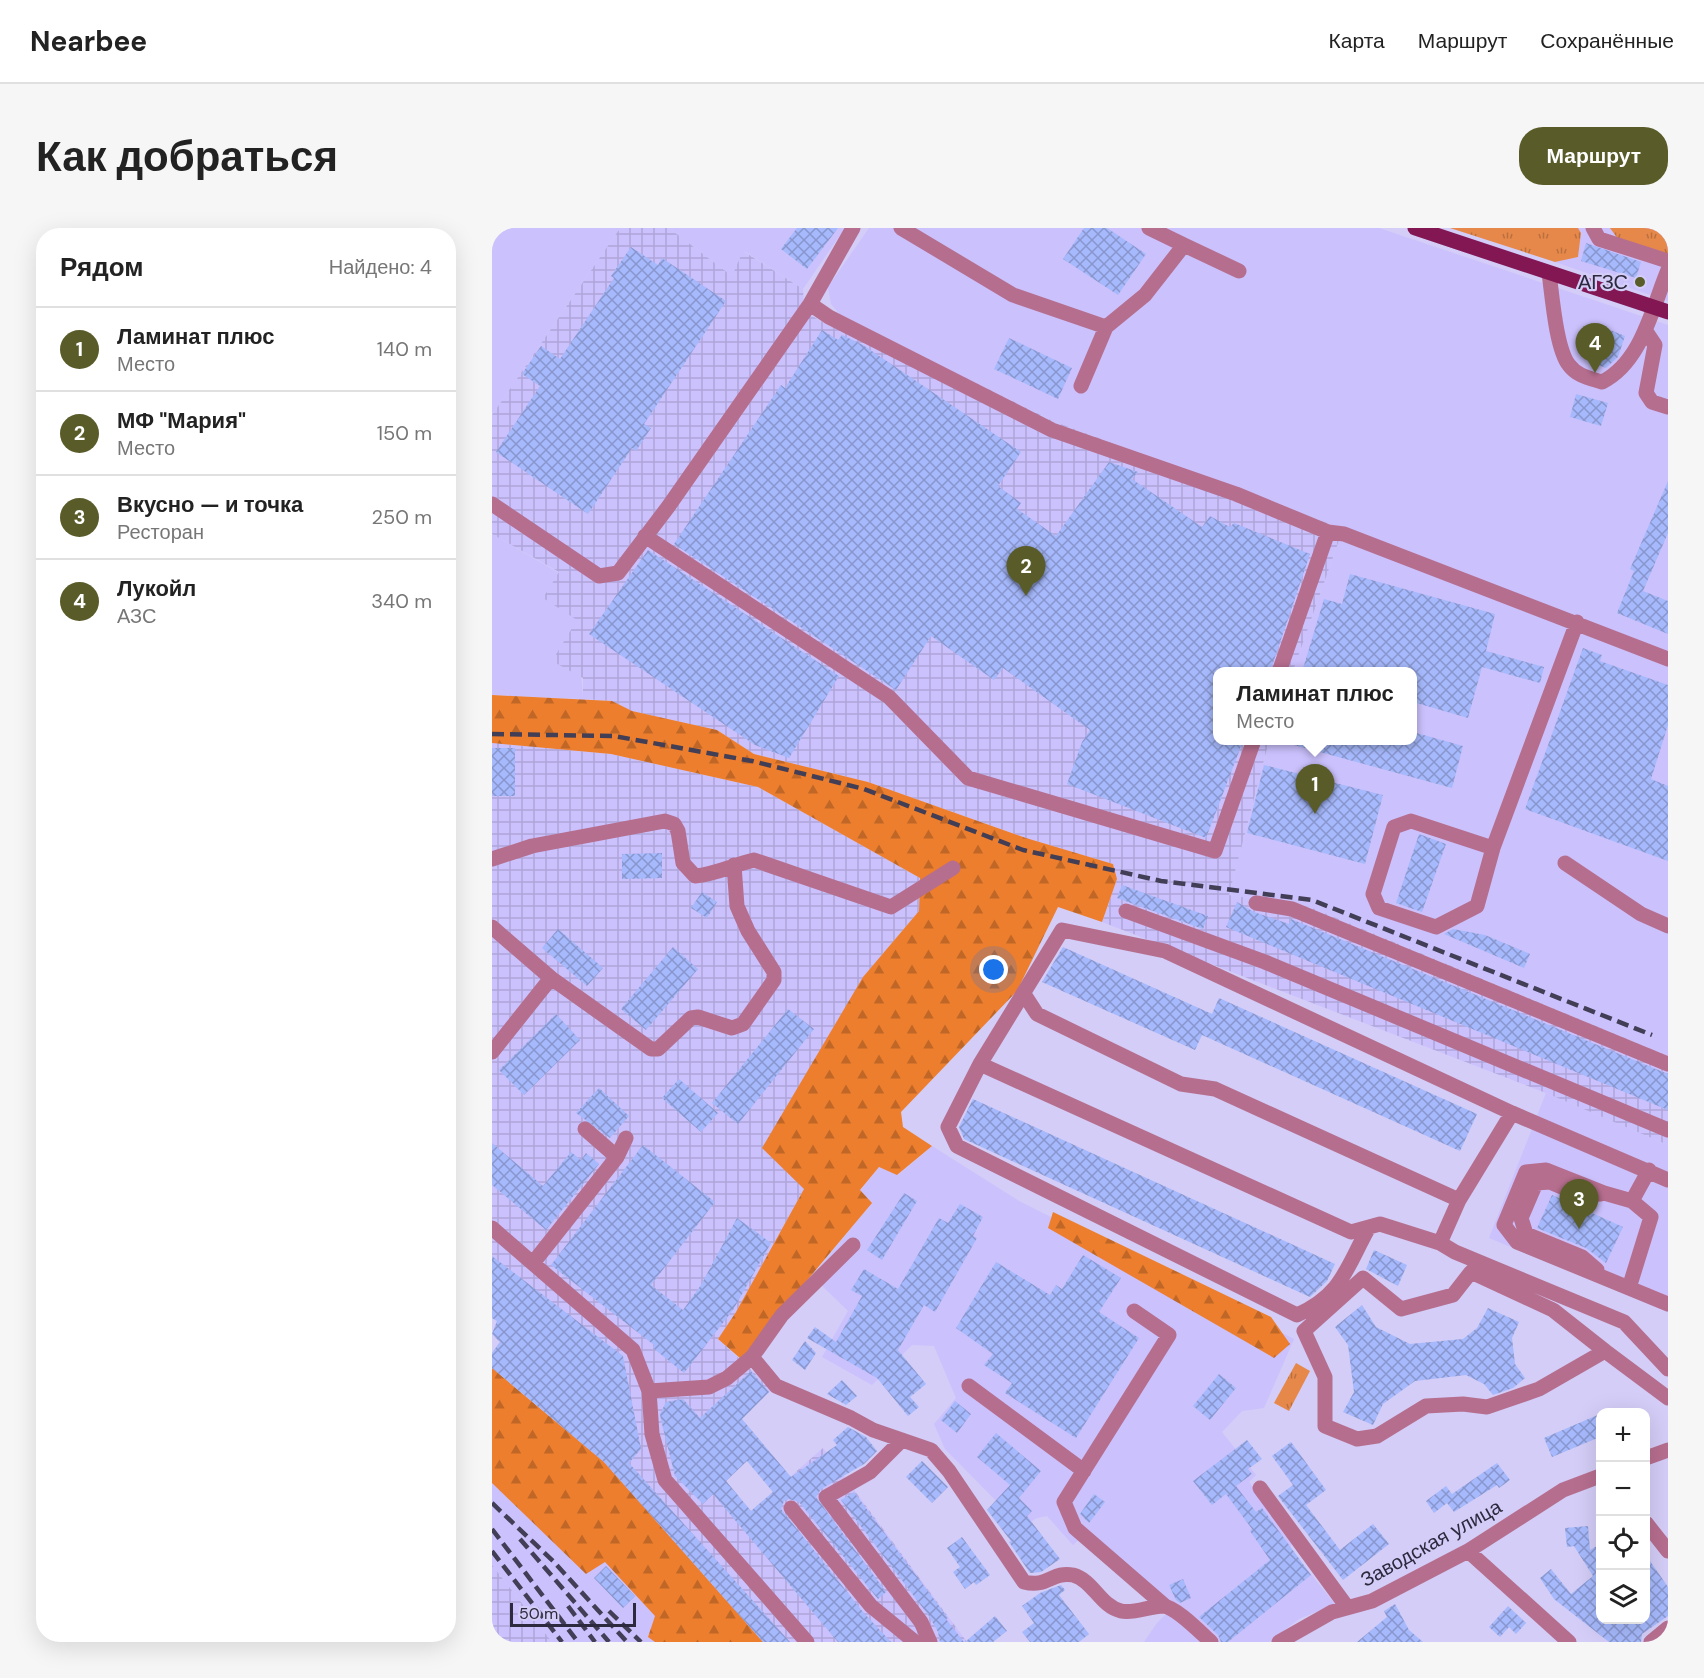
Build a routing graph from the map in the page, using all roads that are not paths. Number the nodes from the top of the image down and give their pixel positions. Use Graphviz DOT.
graph roads {
  1 [pos="853,228"];
  2 [pos="901,228"];
  3 [pos="1149,228"];
  4 [pos="1415,228"];
  5 [pos="1593,228"];
  6 [pos="1184,245"];
  7 [pos="1668,261"];
  8 [pos="1668,270"];
  9 [pos="1239,272"];
  10 [pos="1549,273"];
  11 [pos="810,304"];
  12 [pos="1653,306"];
  13 [pos="1668,312"];
  14 [pos="1106,327"];
  15 [pos="1645,330"];
  16 [pos="1662,347"];
  17 [pos="1081,386"];
  18 [pos="1668,407"];
  19 [pos="492,504"];
  20 [pos="1328,532"];
  21 [pos="645,536"];
  22 [pos="1577,622"];
  23 [pos="1668,658"];
  24 [pos="1281,667"];
  25 [pos="1253,745"];
  26 [pos="1493,848"];
  27 [pos="492,859"];
  28 [pos="1565,863"];
  29 [pos="734,864"];
  30 [pos="953,868"];
  31 [pos="1256,903"];
  32 [pos="1126,910"];
  33 [pos="1668,926"];
  34 [pos="492,927"];
  35 [pos="551,978"];
  36 [pos="1024,994"];
  37 [pos="492,1052"];
  38 [pos="980,1064"];
  39 [pos="1668,1064"];
  40 [pos="1512,1113"];
  41 [pos="585,1129"];
  42 [pos="1668,1130"];
  43 [pos="626,1138"];
  44 [pos="617,1157"];
  45 [pos="1649,1170"];
  46 [pos="1668,1180"];
  47 [pos="1459,1200"];
  48 [pos="1632,1201"];
  49 [pos="1369,1227"];
  50 [pos="492,1228"];
  51 [pos="1440,1243"];
  52 [pos="853,1245"];
  53 [pos="533,1263"];
  54 [pos="1629,1288"];
  55 [pos="1668,1304"];
  56 [pos="1134,1311"];
  57 [pos="1605,1351"];
  58 [pos="752,1357"];
  59 [pos="1668,1369"];
  60 [pos="969,1386"];
  61 [pos="649,1391"];
  62 [pos="1668,1398"];
  63 [pos="901,1441"];
  64 [pos="1668,1450"];
  65 [pos="1650,1457"];
  66 [pos="1084,1471"];
  67 [pos="1596,1478"];
  68 [pos="1260,1488"];
  69 [pos="791,1508"];
  70 [pos="1650,1528"];
  71 [pos="1468,1551"];
  72 [pos="1668,1551"];
  73 [pos="1165,1606"];
  74 [pos="1347,1607"];
  75 [pos="1668,1628"];
  76 [pos="807,1642"];
  77 [pos="915,1642"];
  78 [pos="930,1642"];
  79 [pos="1211,1642"];
  80 [pos="1279,1642"];
  81 [pos="1569,1642"];
  82 [pos="1651,1642"];
  1 -- 11 [label="street"];
  2 -- 14 [label="street"];
  3 -- 6 [label="street"];
  4 -- 10 [label="main road"];
  5 -- 7 [label="street"];
  6 -- 9 [label="street"];
  6 -- 14 [label="street"];
  8 -- 12 [label="street"];
  10 -- 12 [label="main road"];
  10 -- 15 [label="street"];
  11 -- 20 [label="street"];
  11 -- 21 [label="street"];
  12 -- 13 [label="main road"];
  12 -- 15 [label="street"];
  14 -- 17 [label="street"];
  15 -- 16 [label="street"];
  16 -- 18 [label="street"];
  19 -- 21 [label="street"];
  20 -- 22 [label="street"];
  20 -- 24 [label="street"];
  21 -- 25 [label="street"];
  22 -- 23 [label="street"];
  22 -- 26 [label="street"];
  26 -- 26 [label="street"];
  27 -- 29 [label="street"];
  28 -- 33 [label="street"];
  29 -- 30 [label="street"];
  29 -- 35 [label="street"];
  31 -- 39 [label="street"];
  32 -- 42 [label="street"];
  34 -- 35 [label="street"];
  35 -- 37 [label="street"];
  36 -- 38 [label="street"];
  36 -- 40 [label="street"];
  36 -- 47 [label="street"];
  38 -- 49 [label="street"];
  38 -- 49 [label="street"];
  40 -- 45 [label="street"];
  40 -- 47 [label="street"];
  41 -- 44 [label="street"];
  43 -- 44 [label="street"];
  44 -- 53 [label="street"];
  45 -- 46 [label="street"];
  45 -- 48 [label="street"];
  47 -- 51 [label="street"];
  48 -- 54 [label="street"];
  48 -- 54 [label="street"];
  49 -- 51 [label="street"];
  50 -- 53 [label="street"];
  51 -- 59 [label="street"];
  52 -- 58 [label="street"];
  53 -- 61 [label="street"];
  54 -- 55 [label="street"];
  56 -- 66 [label="street"];
  57 -- 57 [label="street"];
  57 -- 62 [label="street"];
  58 -- 61 [label="street"];
  58 -- 63 [label="street"];
  60 -- 66 [label="street"];
  61 -- 76 [label="street"];
  63 -- 73 [label="street"];
  63 -- 78 [label="street"];
  64 -- 65 [label="street"];
  66 -- 73 [label="street"];
  67 -- 71 [label="street, Заводская улица"];
  68 -- 74 [label="street"];
  69 -- 77 [label="street"];
  70 -- 72 [label="street"];
  71 -- 74 [label="street, Заводская улица"];
  71 -- 81 [label="street"];
  73 -- 79 [label="street"];
  74 -- 80 [label="street, Заводская улица"];
  75 -- 82 [label="street"];
}
